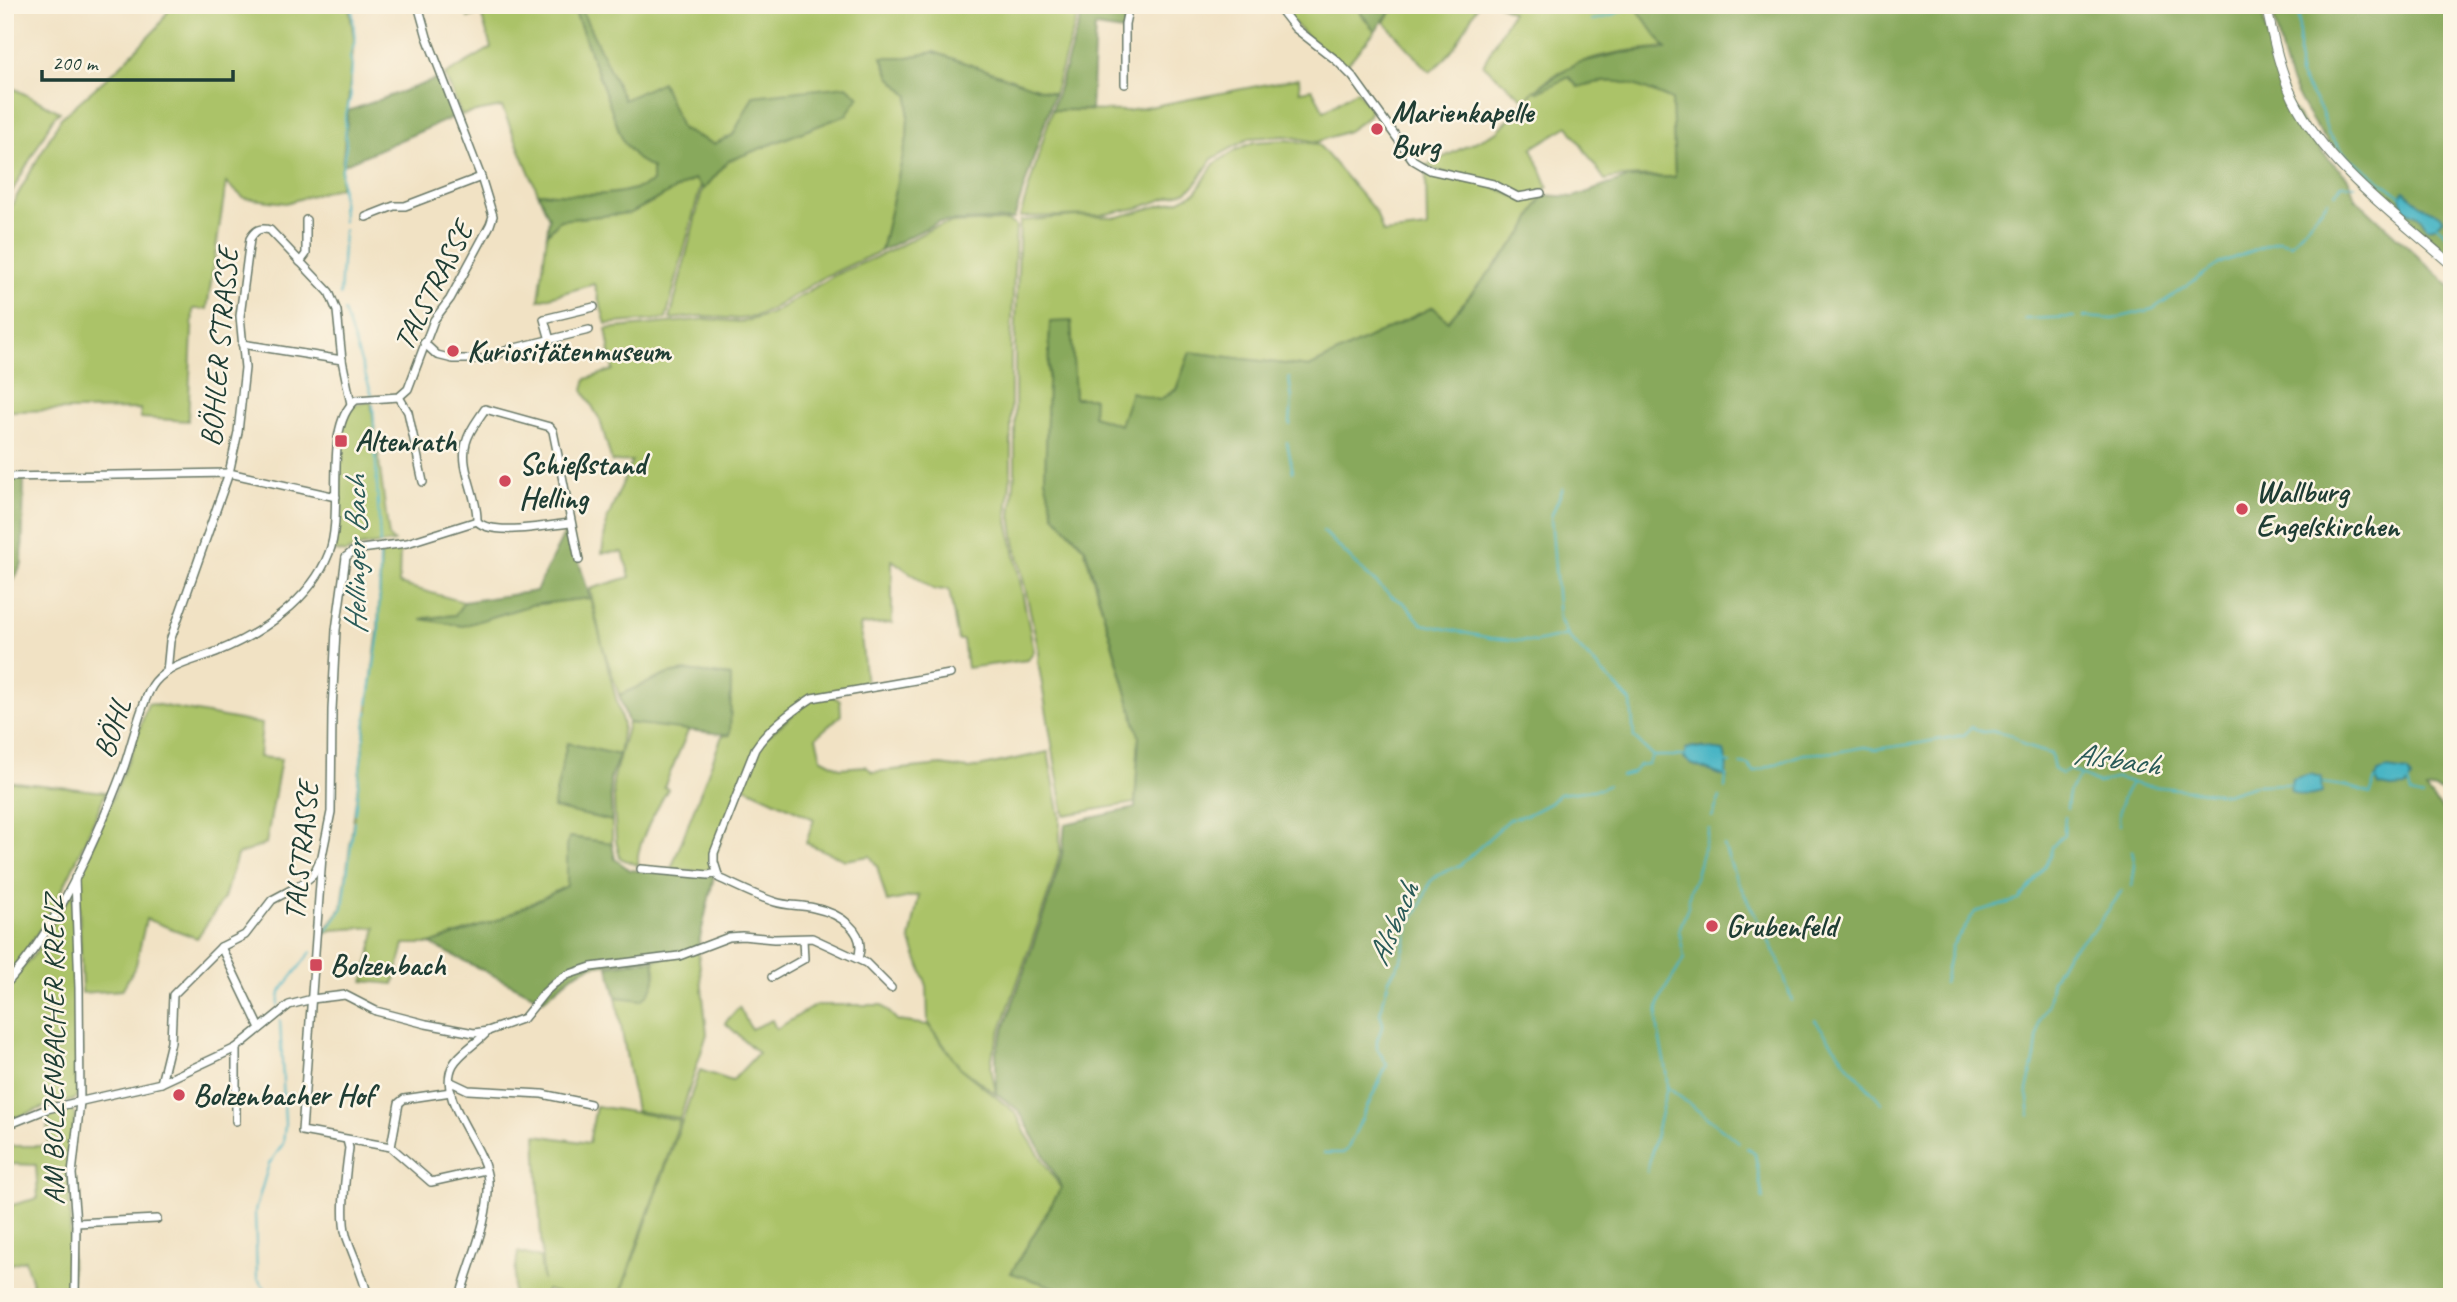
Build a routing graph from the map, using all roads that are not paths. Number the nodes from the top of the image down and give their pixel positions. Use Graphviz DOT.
graph roads {
  1 [pos="418,5"];
  2 [pos="1129,5"];
  3 [pos="1277,5"];
  4 [pos="2266,5"];
  5 [pos="1125,84"];
  6 [pos="481,177"];
  7 [pos="1541,193"];
  8 [pos="366,217"];
  9 [pos="306,220"];
  10 [pos="300,262"];
  11 [pos="2452,265"];
  12 [pos="594,307"];
  13 [pos="589,330"];
  14 [pos="550,340"];
  15 [pos="424,343"];
  16 [pos="242,344"];
  17 [pos="342,360"];
  18 [pos="399,397"];
  19 [pos="351,404"];
  20 [pos="229,473"];
  21 [pos="5,477"];
  22 [pos="423,482"];
  23 [pos="336,497"];
  24 [pos="477,521"];
  25 [pos="570,523"];
  26 [pos="330,552"];
  27 [pos="346,557"];
  28 [pos="579,560"];
  29 [pos="167,671"];
  30 [pos="950,674"];
  31 [pos="321,856"];
  32 [pos="641,869"];
  33 [pos="717,873"];
  34 [pos="75,876"];
  35 [pos="803,939"];
  36 [pos="221,947"];
  37 [pos="858,958"];
  38 [pos="772,977"];
  39 [pos="5,985"];
  40 [pos="891,988"];
  41 [pos="312,999"];
  42 [pos="260,1028"];
  43 [pos="488,1031"];
  44 [pos="236,1048"];
  45 [pos="450,1082"];
  46 [pos="161,1083"];
  47 [pos="451,1092"];
  48 [pos="80,1102"];
  49 [pos="590,1104"];
  50 [pos="236,1121"];
  51 [pos="5,1126"];
  52 [pos="347,1140"];
  53 [pos="391,1147"];
  54 [pos="485,1170"];
  55 [pos="157,1219"];
  56 [pos="76,1223"];
  57 [pos="75,1297"];
  58 [pos="368,1297"];
  59 [pos="460,1297"];
  1 -- 6 [label="street, TALSTRASSE"];
  2 -- 5 [label="street"];
  3 -- 7 [label="street"];
  4 -- 11 [label="street"];
  6 -- 8 [label="street"];
  6 -- 15 [label="street, TALSTRASSE"];
  9 -- 10 [label="street"];
  10 -- 16 [label="street, BÖHLER STRASSE"];
  10 -- 17 [label="street"];
  12 -- 14 [label="street"];
  13 -- 14 [label="street"];
  14 -- 15 [label="street"];
  15 -- 18 [label="street, TALSTRASSE"];
  16 -- 17 [label="street"];
  16 -- 20 [label="street, BÖHLER STRASSE"];
  17 -- 19 [label="street"];
  18 -- 19 [label="street"];
  18 -- 22 [label="street"];
  19 -- 23 [label="street"];
  20 -- 21 [label="street, BÖHLER STRASSE"];
  20 -- 23 [label="street"];
  20 -- 29 [label="street, BÖHLER STRASSE"];
  23 -- 26 [label="street"];
  24 -- 25 [label="street"];
  24 -- 25 [label="street"];
  24 -- 27 [label="street"];
  25 -- 28 [label="street"];
  26 -- 27 [label="street"];
  26 -- 29 [label="street, BÖHL"];
  27 -- 31 [label="street, TALSTRASSE"];
  29 -- 34 [label="street, BÖHL"];
  30 -- 33 [label="street"];
  31 -- 36 [label="street"];
  31 -- 41 [label="street, TALSTRASSE"];
  32 -- 33 [label="street"];
  33 -- 37 [label="street"];
  34 -- 39 [label="street, BÖHL"];
  34 -- 48 [label="street, AM BOLZENBACHER KREUZ"];
  35 -- 37 [label="street"];
  35 -- 38 [label="street"];
  35 -- 43 [label="street"];
  36 -- 42 [label="street"];
  36 -- 46 [label="street"];
  37 -- 40 [label="street"];
  41 -- 42 [label="street"];
  41 -- 43 [label="street"];
  41 -- 52 [label="street, TALSTRASSE"];
  42 -- 44 [label="street"];
  43 -- 45 [label="street"];
  44 -- 46 [label="street"];
  44 -- 50 [label="street"];
  45 -- 47 [label="street"];
  45 -- 49 [label="street"];
  46 -- 48 [label="street"];
  47 -- 53 [label="street"];
  47 -- 54 [label="street"];
  48 -- 51 [label="street"];
  48 -- 56 [label="street, AM BOLZENBACHER KREUZ"];
  52 -- 53 [label="street"];
  52 -- 58 [label="street"];
  53 -- 54 [label="street"];
  54 -- 59 [label="street"];
  55 -- 56 [label="street, AM BOLZENBACHER KREUZ"];
  56 -- 57 [label="street, AM BOLZENBACHER KREUZ"];
}
